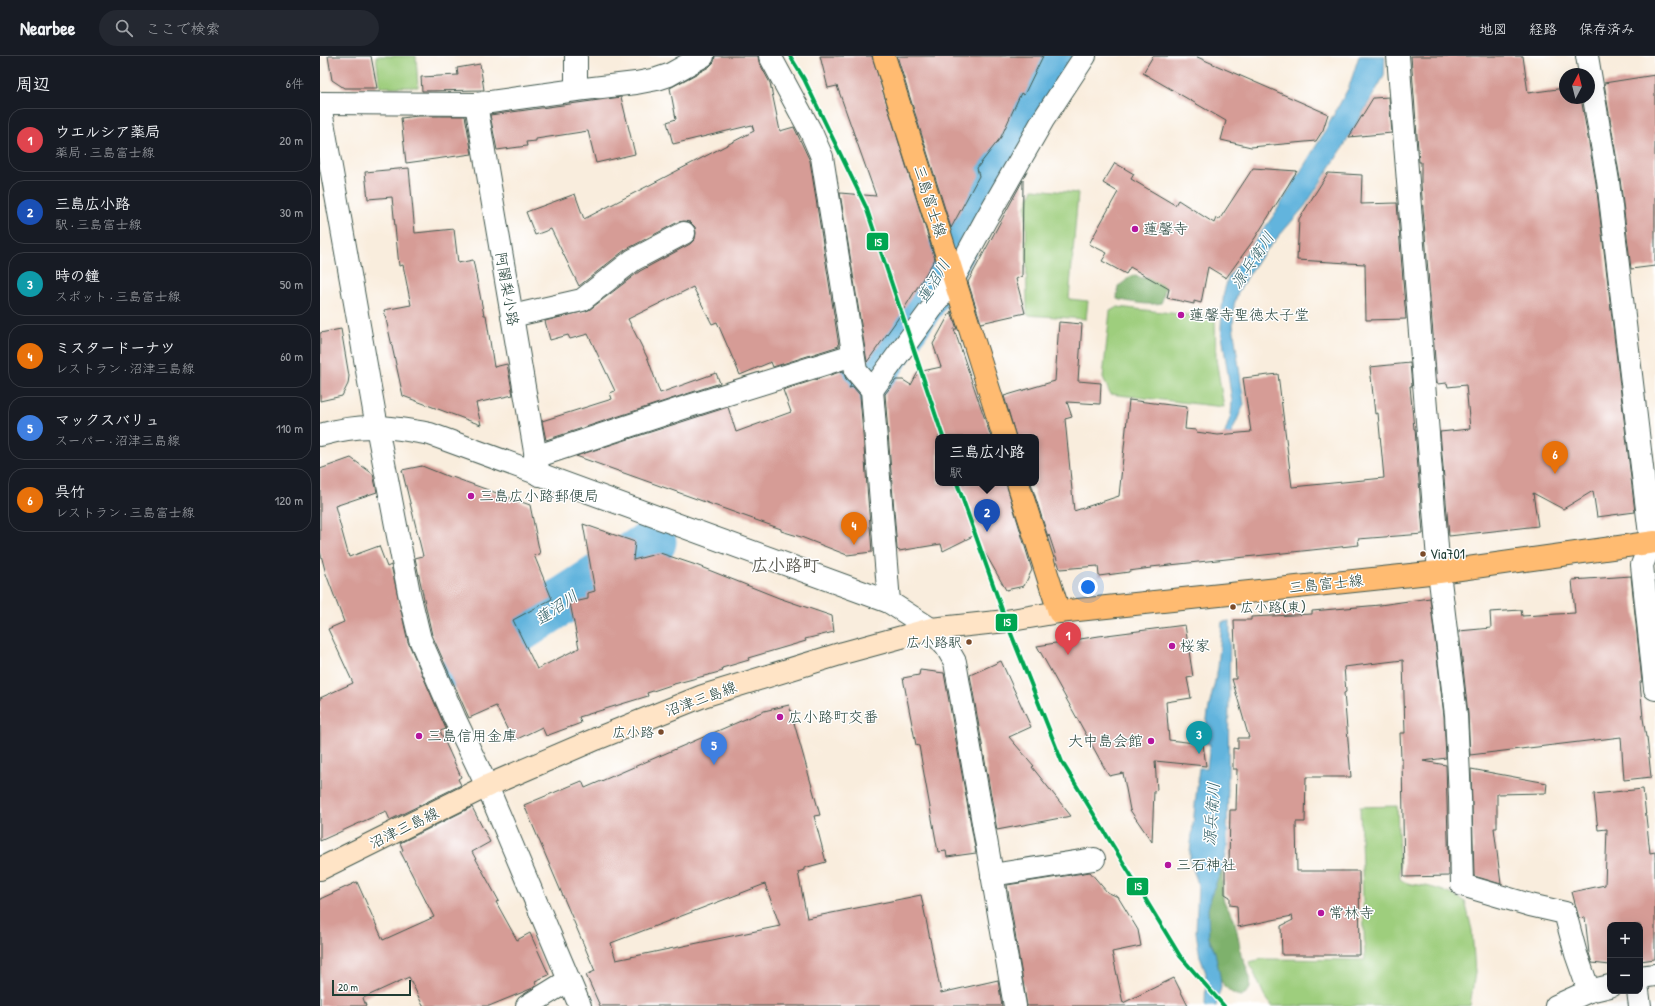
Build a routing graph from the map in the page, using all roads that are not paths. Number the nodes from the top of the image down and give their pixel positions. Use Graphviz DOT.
graph roads {
  1 [pos="576,56"];
  2 [pos="703,56"];
  3 [pos="770,56"];
  4 [pos="884,56"];
  5 [pos="1085,56"];
  6 [pos="1398,56"];
  7 [pos="1587,56"];
  8 [pos="576,90"];
  9 [pos="320,104"];
  10 [pos="476,104"];
  11 [pos="684,233"];
  12 [pos="953,272"];
  13 [pos="512,316"];
  14 [pos="862,375"];
  15 [pos="377,427"];
  16 [pos="1003,434"];
  17 [pos="320,435"];
  18 [pos="537,466"];
  19 [pos="1019,486"];
  20 [pos="1653,543"];
  21 [pos="1439,572"];
  22 [pos="889,602"];
  23 [pos="1059,612"];
  24 [pos="931,629"];
  25 [pos="1655,689"];
  26 [pos="487,786"];
  27 [pos="1094,859"];
  28 [pos="320,869"];
  29 [pos="992,876"];
  30 [pos="1655,974"];
  31 [pos="1643,976"];
  32 [pos="569,980"];
  33 [pos="1607,987"];
  34 [pos="1589,991"];
  35 [pos="1638,994"];
  36 [pos="527,1006"];
  37 [pos="580,1006"];
  38 [pos="1015,1006"];
  39 [pos="1556,1006"];
  40 [pos="1640,1006"];
  1 -- 8 [label="street"];
  2 -- 8 [label="street"];
  3 -- 14 [label="street"];
  4 -- 12 [label="main road, 三島富士線"];
  5 -- 12 [label="street"];
  6 -- 21 [label="street"];
  7 -- 20 [label="street"];
  8 -- 10 [label="street"];
  9 -- 10 [label="street"];
  9 -- 15 [label="street"];
  10 -- 13 [label="street, 阿闍梨小路"];
  11 -- 13 [label="street"];
  12 -- 14 [label="street"];
  12 -- 16 [label="main road, 三島富士線"];
  13 -- 18 [label="street, 阿闍梨小路"];
  14 -- 18 [label="street"];
  14 -- 22 [label="street"];
  15 -- 17 [label="street"];
  15 -- 18 [label="street"];
  15 -- 26 [label="street"];
  18 -- 22 [label="street"];
  19 -- 23 [label="main road"];
  20 -- 21 [label="main road, 三島富士線"];
  20 -- 25 [label="street"];
  21 -- 23 [label="main road, 三島富士線"];
  21 -- 34 [label="street"];
  22 -- 24 [label="street"];
  23 -- 24 [label="main road, 沼津三島線"];
  24 -- 26 [label="main road, 沼津三島線"];
  24 -- 29 [label="street"];
  26 -- 28 [label="main road, 沼津三島線"];
  26 -- 32 [label="street"];
  27 -- 29 [label="street"];
  29 -- 38 [label="street"];
  30 -- 31 [label="street"];
  32 -- 36 [label="street"];
  32 -- 37 [label="street"];
  33 -- 34 [label="street"];
  34 -- 39 [label="street"];
  35 -- 40 [label="street"];
}
